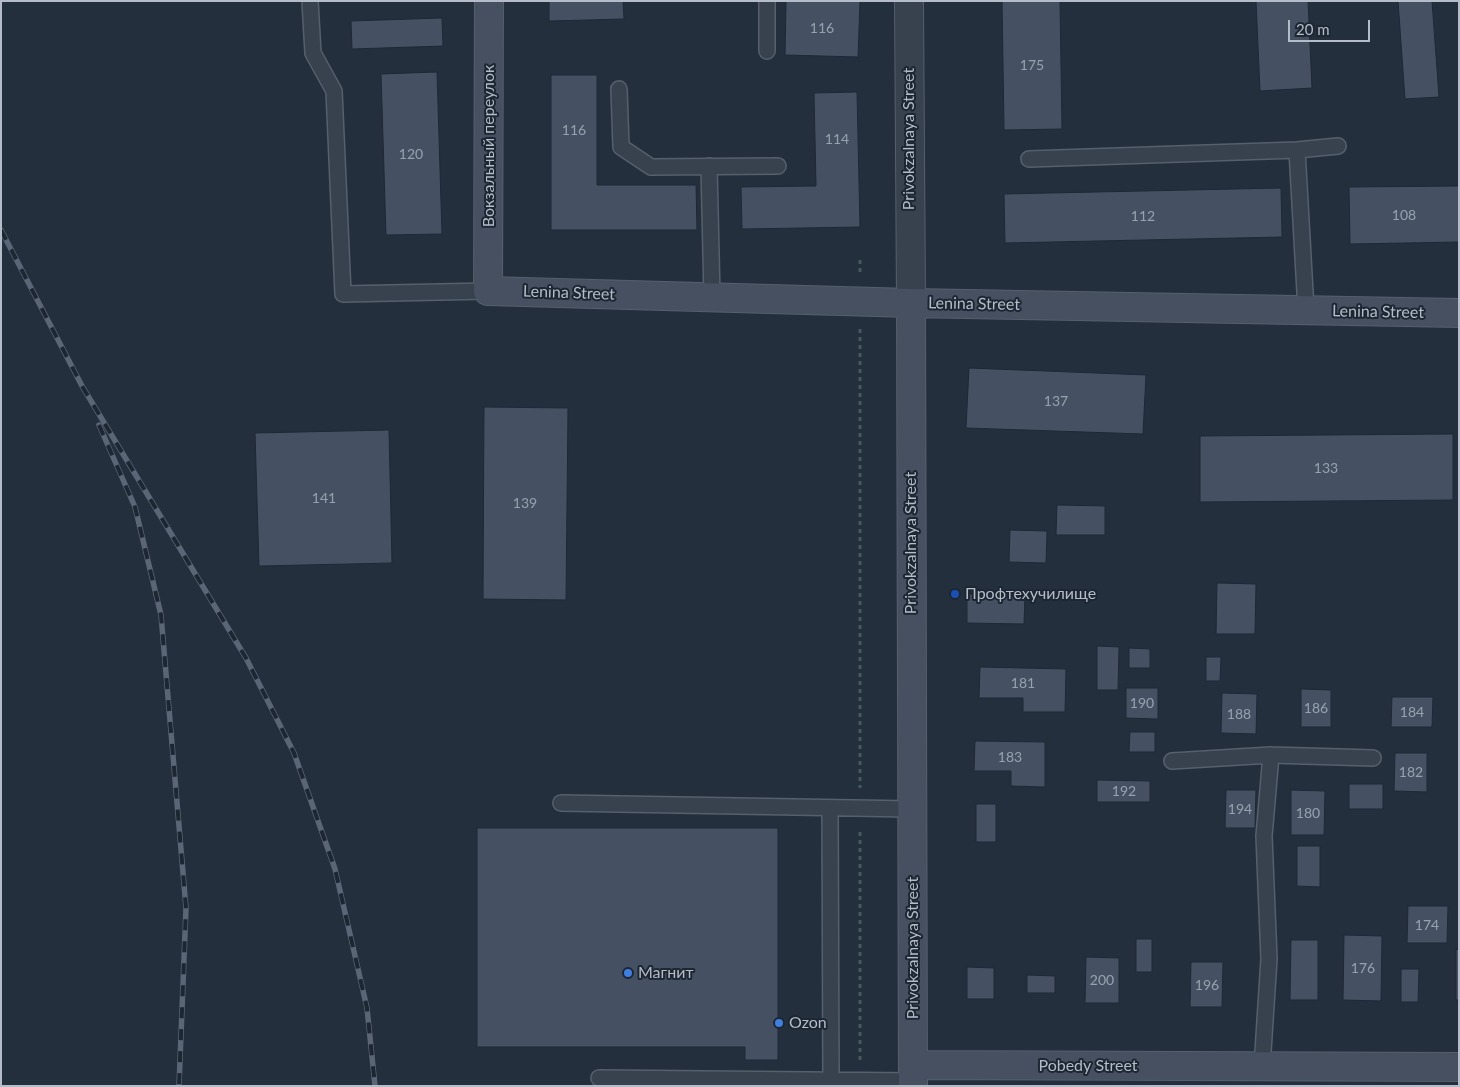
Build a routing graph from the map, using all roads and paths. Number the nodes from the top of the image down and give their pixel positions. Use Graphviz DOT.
graph roads {
  1 [pos="310,1"];
  2 [pos="489,1"];
  3 [pos="767,1"];
  4 [pos="909,1"];
  5 [pos="767,51"];
  6 [pos="620,89"];
  7 [pos="1338,146"];
  8 [pos="1297,150"];
  9 [pos="1029,159"];
  10 [pos="709,166"];
  11 [pos="778,166"];
  12 [pos="860,260"];
  13 [pos="488,291"];
  14 [pos="712,297"];
  15 [pos="860,301"];
  16 [pos="911,303"];
  17 [pos="1306,310"];
  18 [pos="1459,313"];
  19 [pos="1271,756"];
  20 [pos="1373,758"];
  21 [pos="1172,761"];
  22 [pos="561,803"];
  23 [pos="830,808"];
  24 [pos="860,808"];
  25 [pos="912,809"];
  26 [pos="1262,1066"];
  27 [pos="1459,1067"];
  28 [pos="913,1077"];
  29 [pos="599,1078"];
  30 [pos="831,1080"];
  31 [pos="860,1080"];
  1 -- 13 [label="lane"];
  2 -- 13 [label="street, Вокзальный переулок"];
  3 -- 5 [label="lane"];
  4 -- 16 [label="street, Privokzalnaya Street"];
  6 -- 10 [label="lane"];
  7 -- 8 [label="lane"];
  8 -- 9 [label="lane"];
  8 -- 17 [label="lane"];
  10 -- 11 [label="lane"];
  10 -- 14 [label="lane"];
  12 -- 15 [label="path"];
  13 -- 14 [label="street, Lenina Street"];
  14 -- 15 [label="street, Lenina Street"];
  15 -- 16 [label="street, Lenina Street"];
  15 -- 24 [label="path"];
  16 -- 17 [label="street, Lenina Street"];
  16 -- 25 [label="street, Privokzalnaya Street"];
  17 -- 18 [label="street, Lenina Street"];
  19 -- 20 [label="lane"];
  19 -- 21 [label="lane"];
  19 -- 26 [label="lane"];
  22 -- 23 [label="lane"];
  23 -- 24 [label="lane"];
  23 -- 30 [label="lane"];
  24 -- 25 [label="lane"];
  24 -- 31 [label="path"];
  25 -- 28 [label="street, Privokzalnaya Street"];
  26 -- 27 [label="street, Pobedy Street"];
  26 -- 28 [label="street, Pobedy Street"];
  28 -- 31 [label="lane"];
  29 -- 30 [label="lane"];
  30 -- 31 [label="lane"];
}
